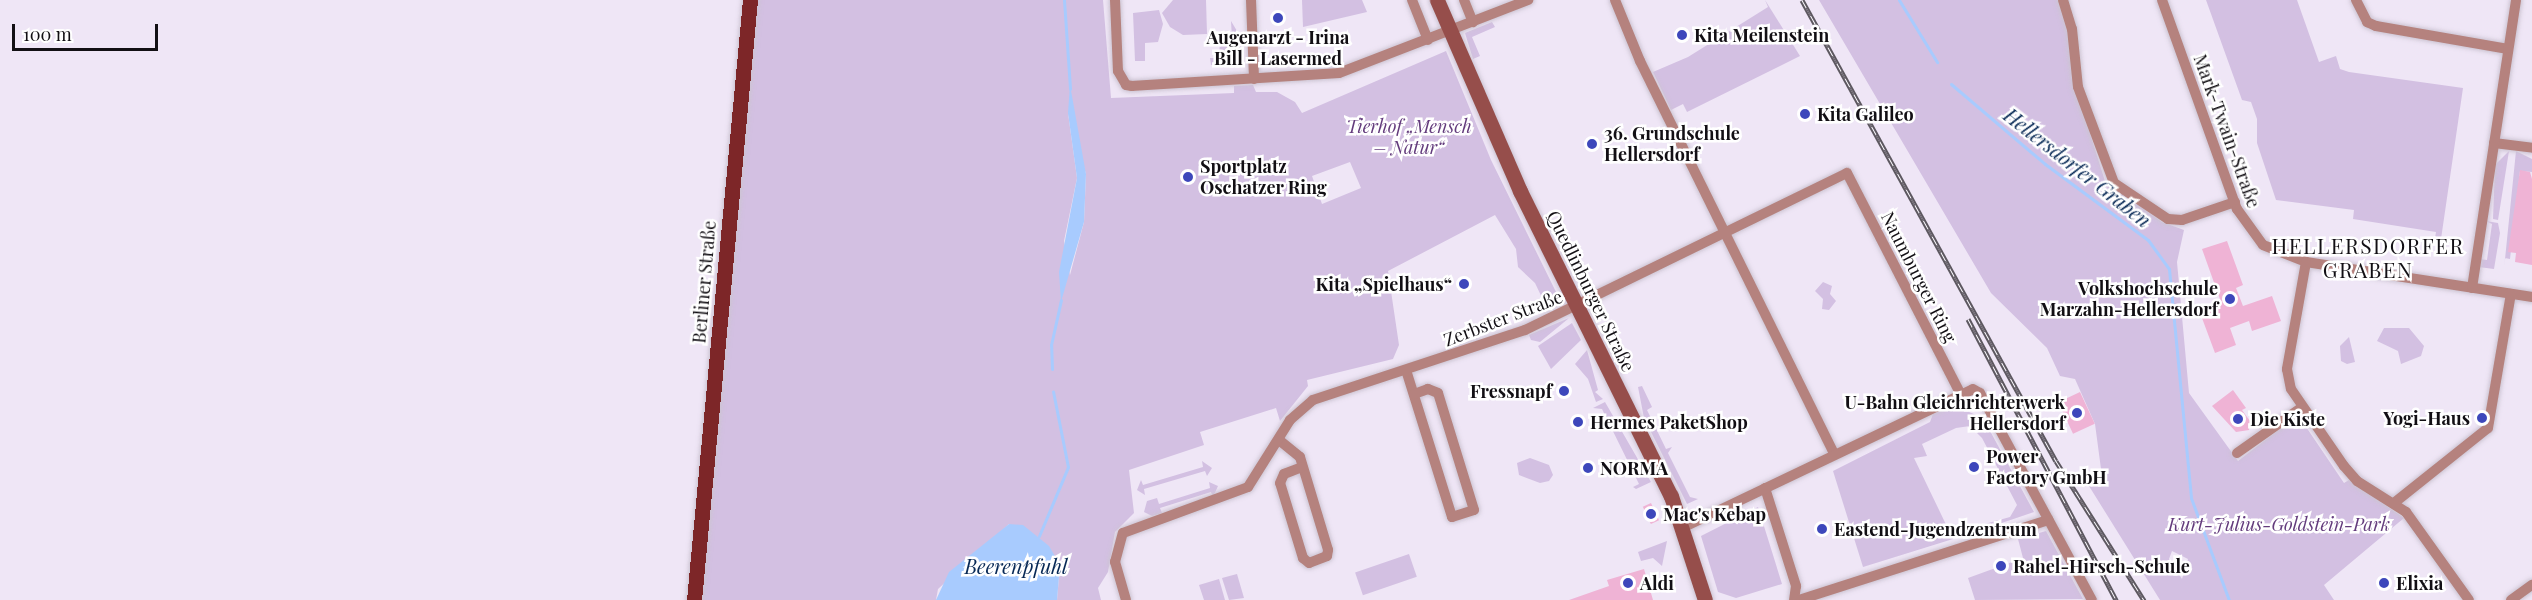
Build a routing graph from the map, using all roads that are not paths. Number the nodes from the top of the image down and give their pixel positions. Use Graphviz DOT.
graph roads {
  1 [pos="750,0"];
  2 [pos="1115,0"];
  3 [pos="1251,0"];
  4 [pos="1412,0"];
  5 [pos="1437,0"];
  6 [pos="1464,0"];
  7 [pos="1528,0"];
  8 [pos="1615,0"];
  9 [pos="2063,0"];
  10 [pos="2162,0"];
  11 [pos="2356,0"];
  12 [pos="2516,0"];
  13 [pos="1473,22"];
  14 [pos="1450,31"];
  15 [pos="1428,40"];
  16 [pos="2508,49"];
  17 [pos="1254,79"];
  18 [pos="2494,143"];
  19 [pos="2532,148"];
  20 [pos="2235,201"];
  21 [pos="1724,232"];
  22 [pos="2306,262"];
  23 [pos="2472,288"];
  24 [pos="2511,294"];
  25 [pos="2532,297"];
  26 [pos="1577,307"];
  27 [pos="1406,370"];
  28 [pos="1960,393"];
  29 [pos="1414,394"];
  30 [pos="2301,408"];
  31 [pos="1279,440"];
  32 [pos="2237,453"];
  33 [pos="1834,454"];
  34 [pos="1302,467"];
  35 [pos="1765,488"];
  36 [pos="2394,503"];
  37 [pos="2048,520"];
  38 [pos="1682,528"];
  39 [pos="2532,585"];
  40 [pos="694,600"];
  41 [pos="1126,600"];
  42 [pos="1705,600"];
  43 [pos="1794,600"];
  44 [pos="1799,600"];
  45 [pos="2092,600"];
  46 [pos="2469,600"];
  47 [pos="2511,600"];
  1 -- 40 [label="main road, Berliner Straße"];
  2 -- 17 [label="street"];
  3 -- 17 [label="street"];
  4 -- 15 [label="street"];
  5 -- 14 [label="street, Quedlinburger Straße"];
  6 -- 13 [label="street"];
  7 -- 13 [label="street"];
  8 -- 21 [label="street"];
  9 -- 20 [label="street"];
  10 -- 20 [label="street, Mark-Twain-Straße"];
  11 -- 16 [label="street"];
  12 -- 16 [label="street"];
  13 -- 14 [label="street"];
  14 -- 15 [label="street"];
  14 -- 26 [label="street, Quedlinburger Straße"];
  15 -- 17 [label="street"];
  16 -- 18 [label="street"];
  18 -- 19 [label="street"];
  18 -- 23 [label="street"];
  20 -- 22 [label="street, Mark-Twain-Straße"];
  21 -- 26 [label="street, Naumburger Ring"];
  21 -- 28 [label="street, Naumburger Ring"];
  21 -- 33 [label="street"];
  22 -- 23 [label="street, Mark-Twain-Straße"];
  22 -- 30 [label="street"];
  23 -- 24 [label="street, Mark-Twain-Straße"];
  24 -- 25 [label="street, Mark-Twain-Straße"];
  24 -- 36 [label="street"];
  26 -- 27 [label="street, Zerbster Straße"];
  26 -- 38 [label="street, Quedlinburger Straße"];
  27 -- 29 [label="street"];
  27 -- 31 [label="street, Zerbster Straße"];
  28 -- 33 [label="street"];
  28 -- 37 [label="street"];
  29 -- 29 [label="street"];
  30 -- 32 [label="street"];
  30 -- 36 [label="street"];
  31 -- 34 [label="street"];
  31 -- 41 [label="street, Zerbster Straße"];
  33 -- 35 [label="street"];
  34 -- 34 [label="street"];
  35 -- 38 [label="street"];
  35 -- 43 [label="street"];
  36 -- 46 [label="street"];
  37 -- 44 [label="street"];
  37 -- 45 [label="street"];
  38 -- 42 [label="street, Quedlinburger Straße"];
  39 -- 47 [label="street"];
}
